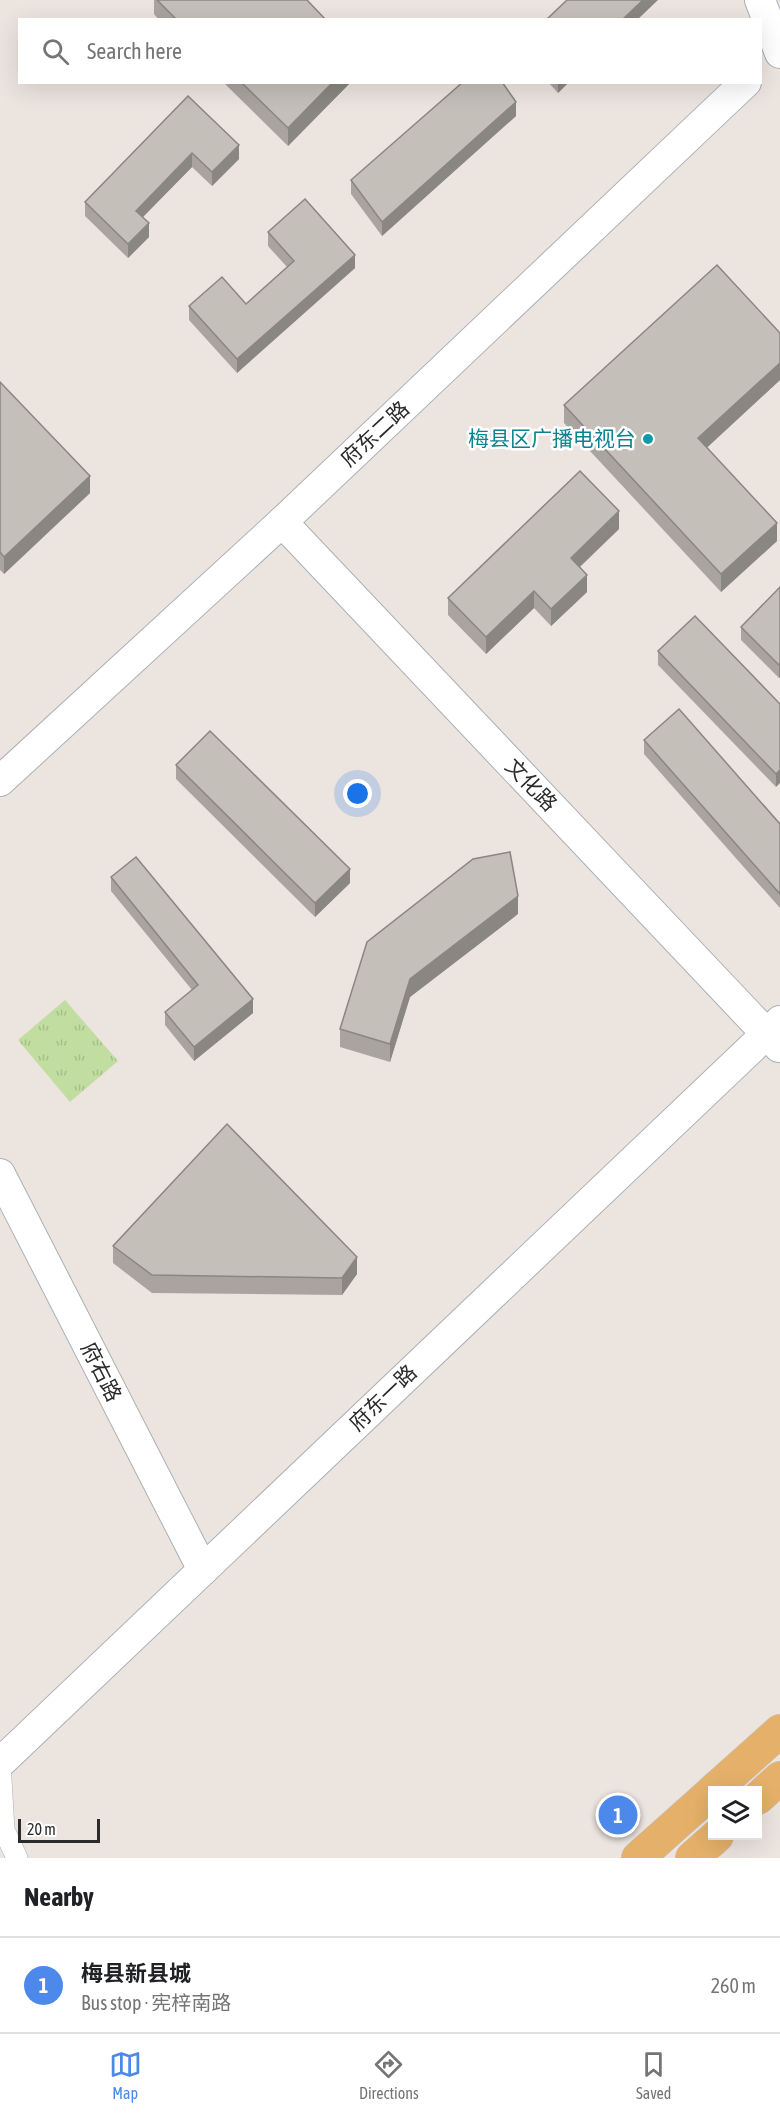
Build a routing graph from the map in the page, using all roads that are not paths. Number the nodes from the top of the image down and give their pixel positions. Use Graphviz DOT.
graph roads {
  1 [pos="760,0"];
  2 [pos="780,52"];
  3 [pos="762,67"];
  4 [pos="744,84"];
  5 [pos="282,522"];
  6 [pos="0,781"];
  7 [pos="776,1034"];
  8 [pos="0,1174"];
  9 [pos="203,1570"];
  10 [pos="780,1731"];
  11 [pos="0,1763"];
  12 [pos="780,1778"];
  13 [pos="719,1786"];
  14 [pos="762,1794"];
  15 [pos="708,1795"];
  16 [pos="712,1840"];
  17 [pos="17,1858"];
  18 [pos="638,1858"];
  19 [pos="692,1858"];
  1 -- 2 [label="street"];
  2 -- 3 [label="street"];
  4 -- 5 [label="street, 府东二路"];
  5 -- 6 [label="street, 府东二路"];
  5 -- 7 [label="street, 文化路"];
  7 -- 9 [label="street, 府东一路"];
  8 -- 9 [label="street, 府右路"];
  9 -- 11 [label="street, 府东一路"];
  10 -- 13 [label="main road"];
  11 -- 17 [label="street"];
  12 -- 14 [label="main road"];
  15 -- 18 [label="main road"];
  16 -- 19 [label="main road"];
}
